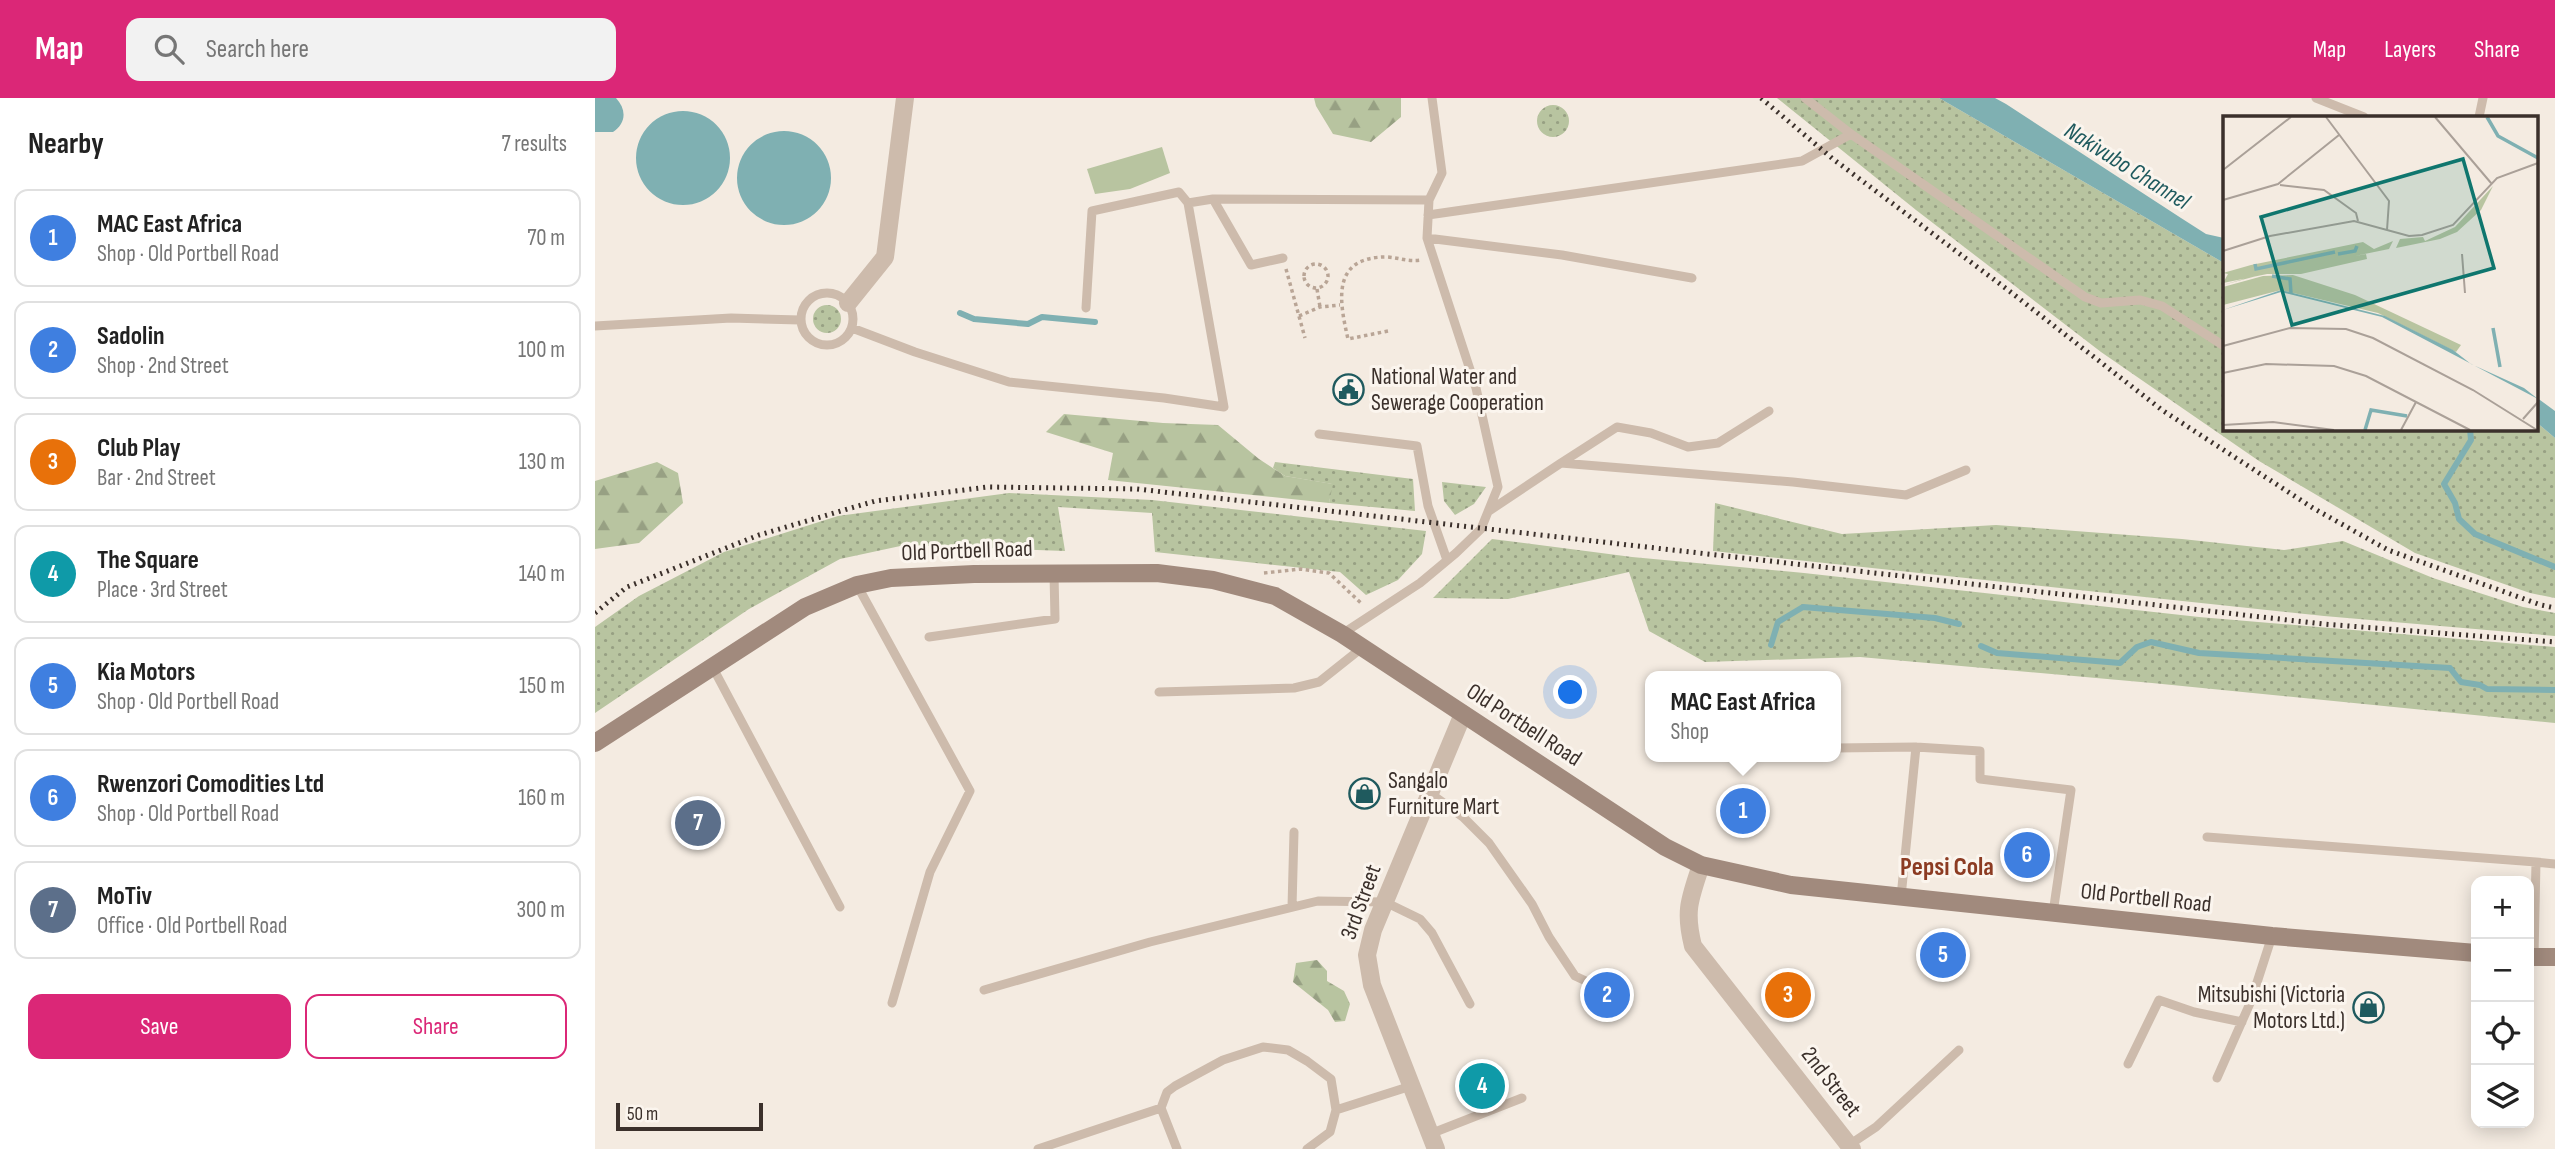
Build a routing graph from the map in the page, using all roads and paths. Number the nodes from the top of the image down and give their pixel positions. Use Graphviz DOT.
graph roads {
  1 [pos="905,98"];
  2 [pos="1432,98"];
  3 [pos="1805,98"];
  4 [pos="2316,98"];
  5 [pos="2483,98"];
  6 [pos="2361,116"];
  7 [pos="2479,116"];
  8 [pos="1851,134"];
  9 [pos="1213,199"];
  10 [pos="1429,200"];
  11 [pos="1188,203"];
  12 [pos="1428,215"];
  13 [pos="1427,238"];
  14 [pos="1433,257"];
  15 [pos="1283,258"];
  16 [pos="1692,278"];
  17 [pos="1317,289"];
  18 [pos="848,303"];
  19 [pos="1341,305"];
  20 [pos="1320,307"];
  21 [pos="1086,308"];
  22 [pos="1299,317"];
  23 [pos="800,320"];
  24 [pos="595,326"];
  25 [pos="852,328"];
  26 [pos="1388,331"];
  27 [pos="1305,338"];
  28 [pos="2223,345"];
  29 [pos="1769,411"];
  30 [pos="1319,434"];
  31 [pos="1560,463"];
  32 [pos="1966,470"];
  33 [pos="1488,512"];
  34 [pos="1447,560"];
  35 [pos="1054,573"];
  36 [pos="1263,573"];
  37 [pos="857,585"];
  38 [pos="1373,615"];
  39 [pos="1342,634"];
  40 [pos="929,636"];
  41 [pos="1363,647"];
  42 [pos="712,666"];
  43 [pos="1159,691"];
  44 [pos="1463,714"];
  45 [pos="595,743"];
  46 [pos="1916,747"];
  47 [pos="1841,748"];
  48 [pos="1431,794"];
  49 [pos="1294,832"];
  50 [pos="2207,836"];
  51 [pos="2536,862"];
  52 [pos="2555,863"];
  53 [pos="1701,865"];
  54 [pos="1901,897"];
  55 [pos="1385,902"];
  56 [pos="840,906"];
  57 [pos="1292,907"];
  58 [pos="2053,913"];
  59 [pos="2272,936"];
  60 [pos="2532,939"];
  61 [pos="2471,953"];
  62 [pos="2534,957"];
  63 [pos="2555,957"];
  64 [pos="983,990"];
  65 [pos="1614,994"];
  66 [pos="892,1003"];
  67 [pos="1471,1004"];
  68 [pos="2242,1022"];
  69 [pos="1959,1050"];
  70 [pos="2128,1064"];
  71 [pos="2217,1078"];
  72 [pos="1411,1086"];
  73 [pos="1521,1098"];
  74 [pos="1161,1108"];
  75 [pos="1336,1110"];
  76 [pos="1433,1142"];
  77 [pos="1851,1147"];
  78 [pos="1038,1149"];
  79 [pos="1177,1149"];
  80 [pos="1307,1149"];
  1 -- 18 [label="street"];
  2 -- 10 [label="lane"];
  3 -- 8 [label="lane"];
  4 -- 6 [label="lane"];
  5 -- 7 [label="lane"];
  8 -- 12 [label="lane"];
  8 -- 28 [label="lane"];
  9 -- 10 [label="lane"];
  9 -- 11 [label="lane"];
  9 -- 15 [label="lane"];
  10 -- 12 [label="lane"];
  11 -- 21 [label="lane"];
  11 -- 25 [label="lane"];
  12 -- 13 [label="lane"];
  13 -- 14 [label="lane"];
  13 -- 16 [label="lane"];
  14 -- 19 [label="path"];
  14 -- 33 [label="lane"];
  15 -- 22 [label="path"];
  17 -- 17 [label="path"];
  17 -- 20 [label="path"];
  18 -- 23 [label="lane"];
  18 -- 25 [label="lane"];
  19 -- 20 [label="path"];
  19 -- 26 [label="path"];
  20 -- 22 [label="path"];
  22 -- 27 [label="path"];
  23 -- 24 [label="lane"];
  23 -- 25 [label="lane"];
  29 -- 31 [label="lane"];
  30 -- 34 [label="lane"];
  31 -- 32 [label="lane"];
  31 -- 33 [label="lane"];
  33 -- 34 [label="lane"];
  34 -- 38 [label="lane"];
  35 -- 37 [label="main road, Old Portbell Road"];
  35 -- 39 [label="main road, Old Portbell Road"];
  35 -- 40 [label="lane"];
  36 -- 38 [label="path"];
  37 -- 42 [label="main road, Old Portbell Road"];
  37 -- 66 [label="lane"];
  38 -- 39 [label="lane"];
  39 -- 41 [label="main road, Old Portbell Road"];
  41 -- 43 [label="lane"];
  41 -- 44 [label="main road, Old Portbell Road"];
  42 -- 45 [label="main road, Old Portbell Road"];
  42 -- 56 [label="lane"];
  44 -- 48 [label="street, 3rd Street"];
  44 -- 53 [label="main road, Old Portbell Road"];
  46 -- 47 [label="lane"];
  46 -- 54 [label="lane"];
  46 -- 58 [label="lane"];
  48 -- 55 [label="street, 3rd Street"];
  48 -- 65 [label="lane"];
  49 -- 57 [label="lane"];
  50 -- 51 [label="lane"];
  51 -- 52 [label="lane"];
  51 -- 60 [label="lane"];
  53 -- 54 [label="main road, Old Portbell Road"];
  53 -- 77 [label="street, 2nd Street"];
  54 -- 58 [label="main road, Old Portbell Road"];
  55 -- 57 [label="lane"];
  55 -- 67 [label="lane"];
  55 -- 72 [label="street, 3rd Street"];
  57 -- 64 [label="lane"];
  58 -- 59 [label="main road, Old Portbell Road"];
  59 -- 61 [label="main road, Old Portbell Road"];
  59 -- 68 [label="lane"];
  62 -- 63 [label="main road"];
  68 -- 70 [label="lane"];
  68 -- 71 [label="lane"];
  69 -- 77 [label="lane"];
  72 -- 75 [label="lane"];
  72 -- 76 [label="street, 3rd Street"];
  73 -- 76 [label="lane"];
  74 -- 75 [label="lane"];
  74 -- 78 [label="lane"];
  74 -- 79 [label="lane"];
  75 -- 80 [label="lane"];
}
